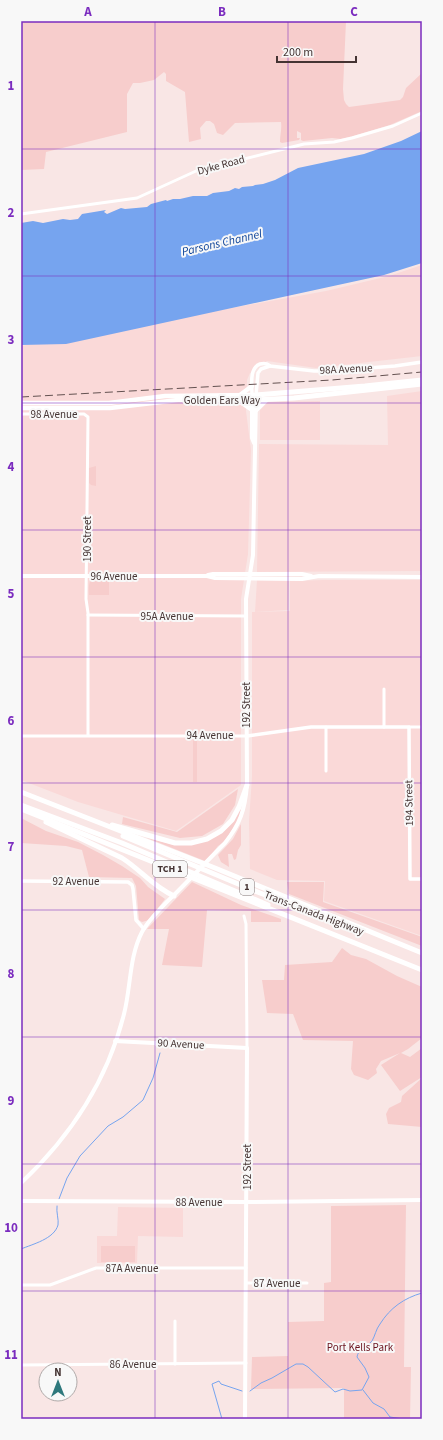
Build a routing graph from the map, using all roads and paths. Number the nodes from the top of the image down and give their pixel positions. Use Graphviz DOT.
graph roads {
  1 [pos="422,113"];
  2 [pos="21,214"];
  3 [pos="422,362"];
  4 [pos="270,366"];
  5 [pos="422,380"];
  6 [pos="422,384"];
  7 [pos="252,386"];
  8 [pos="240,395"];
  9 [pos="254,397"];
  10 [pos="239,400"];
  11 [pos="266,400"];
  12 [pos="21,403"];
  13 [pos="21,408"];
  14 [pos="254,410"];
  15 [pos="21,414"];
  16 [pos="87,415"];
  17 [pos="21,576"];
  18 [pos="87,576"];
  19 [pos="249,576"];
  20 [pos="422,577"];
  21 [pos="88,616"];
  22 [pos="246,616"];
  23 [pos="384,689"];
  24 [pos="326,727"];
  25 [pos="384,727"];
  26 [pos="408,727"];
  27 [pos="422,727"];
  28 [pos="88,735"];
  29 [pos="21,736"];
  30 [pos="246,736"];
  31 [pos="326,771"];
  32 [pos="247,785"];
  33 [pos="21,792"];
  34 [pos="21,805"];
  35 [pos="21,809"];
  36 [pos="28,812"];
  37 [pos="84,817"];
  38 [pos="422,878"];
  39 [pos="21,881"];
  40 [pos="174,896"];
  41 [pos="244,916"];
  42 [pos="313,925"];
  43 [pos="144,929"];
  44 [pos="422,953"];
  45 [pos="422,970"];
  46 [pos="115,1041"];
  47 [pos="247,1048"];
  48 [pos="21,1184"];
  49 [pos="422,1200"];
  50 [pos="22,1202"];
  51 [pos="246,1202"];
  52 [pos="246,1268"];
  53 [pos="246,1283"];
  54 [pos="307,1283"];
  55 [pos="21,1285"];
  56 [pos="175,1321"];
  57 [pos="246,1363"];
  58 [pos="175,1364"];
  59 [pos="21,1365"];
  60 [pos="245,1419"];
  1 -- 2 [label="street, Dyke Road"];
  3 -- 4 [label="street, 98A Avenue"];
  4 -- 7 [label="street, 192 Street"];
  4 -- 9 [label="street, 192 Street"];
  5 -- 9 [label="highway, Golden Ears Way"];
  6 -- 11 [label="highway, Golden Ears Way"];
  7 -- 8 [label="main road"];
  7 -- 9 [label="street, 192 Street"];
  8 -- 9 [label="main road, Golden Ears Way"];
  8 -- 12 [label="main road, Golden Ears Way"];
  9 -- 10 [label="main road, Golden Ears Way"];
  9 -- 11 [label="highway, Golden Ears Way"];
  9 -- 14 [label="main road, 192 Street"];
  10 -- 13 [label="main road, Golden Ears Way"];
  10 -- 14 [label="main road"];
  11 -- 14 [label="highway"];
  14 -- 19 [label="main road, 192 Street"];
  15 -- 16 [label="street, 98 Avenue"];
  16 -- 18 [label="street, 190 Street"];
  17 -- 18 [label="main road, 96 Avenue"];
  18 -- 19 [label="main road, 96 Avenue"];
  18 -- 21 [label="street, 190 Street"];
  19 -- 20 [label="main road, 96 Avenue"];
  19 -- 22 [label="main road, 192 Street"];
  21 -- 22 [label="street, 95A Avenue"];
  21 -- 28 [label="street, 190 Street"];
  22 -- 30 [label="main road, 192 Street"];
  23 -- 25 [label="street"];
  24 -- 25 [label="street, 94 Avenue"];
  24 -- 30 [label="street, 94 Avenue"];
  24 -- 31 [label="street"];
  25 -- 26 [label="street, 94 Avenue"];
  26 -- 27 [label="street, 94 Avenue"];
  26 -- 38 [label="street, 194 Street"];
  28 -- 29 [label="street, 94 Avenue"];
  28 -- 30 [label="street, 94 Avenue"];
  30 -- 32 [label="main road, 192 Street"];
  32 -- 37 [label="highway"];
  32 -- 40 [label="main road, 192 Street"];
  33 -- 37 [label="highway, Trans-Canada Highway / TCH 1"];
  34 -- 42 [label="highway, Trans-Canada Highway / 1"];
  35 -- 36 [label="highway, Trans-Canada Highway / TCH 1"];
  36 -- 40 [label="highway"];
  36 -- 42 [label="highway, Trans-Canada Highway / TCH 1"];
  37 -- 44 [label="highway, Trans-Canada Highway / TCH 1"];
  39 -- 43 [label="street, 92 Avenue"];
  40 -- 43 [label="main road, 192 Street"];
  41 -- 47 [label="street, 192 Street"];
  42 -- 45 [label="highway, Trans-Canada Highway / TCH 1"];
  43 -- 46 [label="main road, 192 Street"];
  46 -- 47 [label="main road, 90 Avenue"];
  46 -- 48 [label="main road, 192 Street"];
  47 -- 51 [label="main road, 192 Street"];
  49 -- 51 [label="main road, 88 Avenue"];
  50 -- 51 [label="main road, 88 Avenue"];
  51 -- 52 [label="main road, 192 Street"];
  52 -- 53 [label="main road, 192 Street"];
  52 -- 55 [label="street, 87A Avenue"];
  53 -- 54 [label="street, 87 Avenue"];
  53 -- 57 [label="main road, 192 Street"];
  56 -- 58 [label="street"];
  57 -- 58 [label="street, 86 Avenue"];
  57 -- 60 [label="main road, 192 Street"];
  58 -- 59 [label="street, 86 Avenue"];
}
